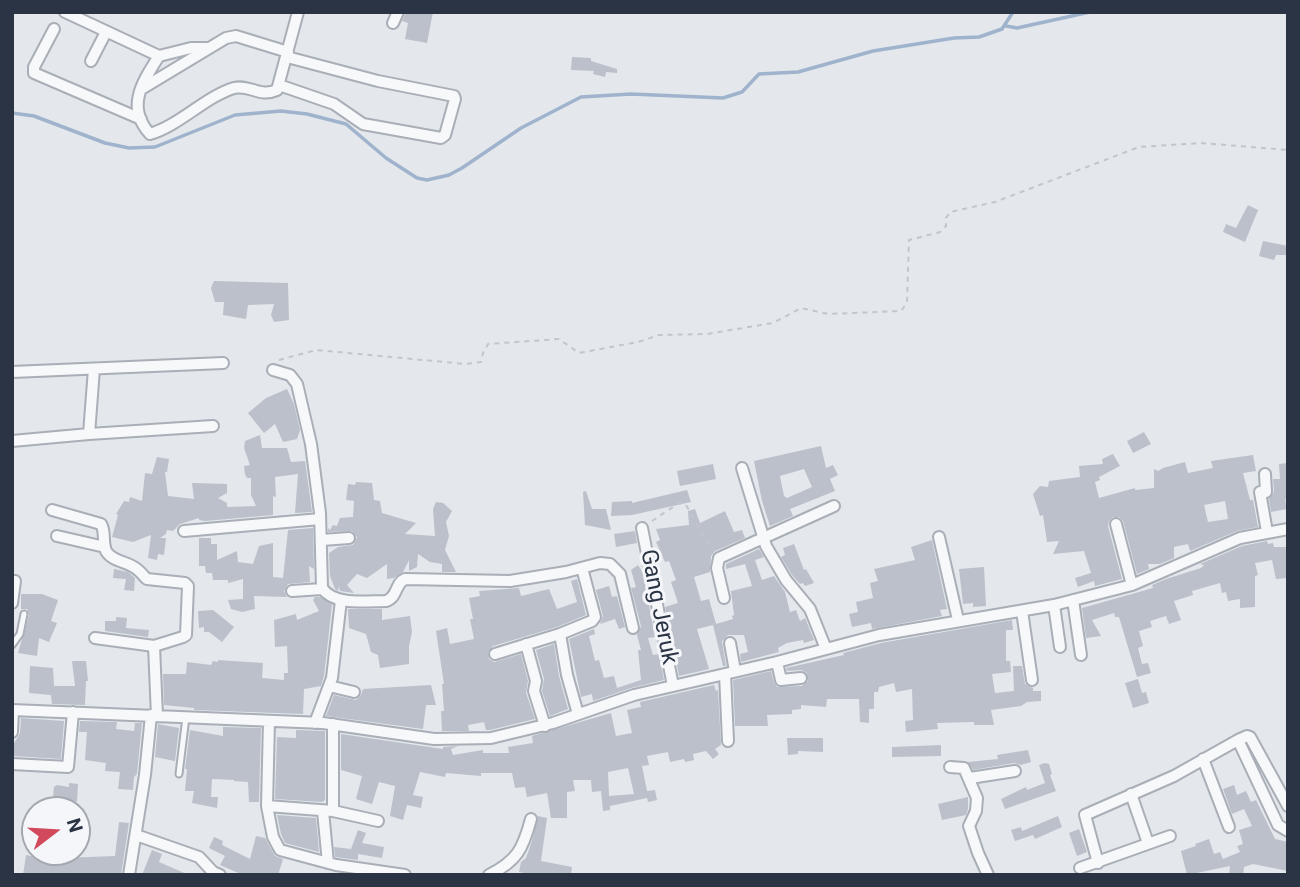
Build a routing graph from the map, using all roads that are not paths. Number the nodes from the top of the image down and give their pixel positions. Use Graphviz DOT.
graph roads {
  1 [pos="66,12"];
  2 [pos="298,12"];
  3 [pos="54,29"];
  4 [pos="106,32"];
  5 [pos="208,48"];
  6 [pos="288,55"];
  7 [pos="159,57"];
  8 [pos="91,61"];
  9 [pos="279,85"];
  10 [pos="143,88"];
  11 [pos="141,119"];
  12 [pos="223,363"];
  13 [pos="274,366"];
  14 [pos="94,369"];
  15 [pos="12,372"];
  16 [pos="213,426"];
  17 [pos="89,434"];
  18 [pos="12,440"];
  19 [pos="743,468"];
  20 [pos="1265,474"];
  21 [pos="834,506"];
  22 [pos="52,509"];
  23 [pos="320,519"];
  24 [pos="1116,524"];
  25 [pos="642,528"];
  26 [pos="1288,529"];
  27 [pos="184,531"];
  28 [pos="1267,532"];
  29 [pos="57,536"];
  30 [pos="762,537"];
  31 [pos="939,537"];
  32 [pos="349,538"];
  33 [pos="322,540"];
  34 [pos="105,547"];
  35 [pos="582,568"];
  36 [pos="15,581"];
  37 [pos="1132,585"];
  38 [pos="322,589"];
  39 [pos="292,591"];
  40 [pos="724,598"];
  41 [pos="341,600"];
  42 [pos="1073,600"];
  43 [pos="12,603"];
  44 [pos="1054,605"];
  45 [pos="1022,611"];
  46 [pos="24,614"];
  47 [pos="958,620"];
  48 [pos="634,628"];
  49 [pos="560,634"];
  50 [pos="95,638"];
  51 [pos="730,643"];
  52 [pos="526,644"];
  53 [pos="12,645"];
  54 [pos="154,646"];
  55 [pos="1060,647"];
  56 [pos="826,649"];
  57 [pos="495,654"];
  58 [pos="1081,655"];
  59 [pos="777,662"];
  60 [pos="730,673"];
  61 [pos="801,678"];
  62 [pos="1032,680"];
  63 [pos="329,685"];
  64 [pos="673,686"];
  65 [pos="354,692"];
  66 [pos="13,710"];
  67 [pos="73,712"];
  68 [pos="578,714"];
  69 [pos="154,715"];
  70 [pos="186,717"];
  71 [pos="270,721"];
  72 [pos="315,723"];
  73 [pos="333,724"];
  74 [pos="545,726"];
  75 [pos="12,732"];
  76 [pos="1238,740"];
  77 [pos="728,741"];
  78 [pos="1203,759"];
  79 [pos="12,764"];
  80 [pos="950,767"];
  81 [pos="1015,771"];
  82 [pos="180,774"];
  83 [pos="970,778"];
  84 [pos="1131,794"];
  85 [pos="267,806"];
  86 [pos="1288,806"];
  87 [pos="328,811"];
  88 [pos="531,820"];
  89 [pos="378,821"];
  90 [pos="1229,827"];
  91 [pos="1288,831"];
  92 [pos="136,835"];
  93 [pos="1170,836"];
  94 [pos="1148,843"];
  95 [pos="328,863"];
  96 [pos="1098,863"];
  97 [pos="1080,868"];
  98 [pos="216,874"];
  99 [pos="129,875"];
  100 [pos="405,875"];
  101 [pos="489,875"];
  102 [pos="988,875"];
  1 -- 4 [label="street"];
  2 -- 6 [label="street"];
  3 -- 11 [label="street"];
  4 -- 7 [label="street"];
  4 -- 8 [label="street"];
  5 -- 6 [label="street"];
  5 -- 7 [label="street"];
  5 -- 10 [label="street"];
  6 -- 9 [label="street"];
  6 -- 9 [label="street"];
  7 -- 10 [label="street"];
  9 -- 11 [label="street"];
  10 -- 11 [label="street"];
  12 -- 14 [label="street"];
  13 -- 23 [label="street"];
  14 -- 15 [label="street"];
  14 -- 17 [label="street"];
  16 -- 17 [label="street"];
  17 -- 18 [label="street"];
  19 -- 30 [label="street"];
  20 -- 28 [label="street"];
  21 -- 30 [label="street"];
  22 -- 34 [label="street"];
  23 -- 27 [label="street"];
  23 -- 33 [label="street"];
  24 -- 37 [label="street"];
  25 -- 64 [label="street, Gang Jeruk"];
  26 -- 28 [label="street"];
  28 -- 37 [label="street"];
  29 -- 34 [label="street"];
  30 -- 40 [label="street"];
  30 -- 56 [label="street"];
  31 -- 47 [label="street"];
  32 -- 33 [label="street"];
  33 -- 38 [label="street"];
  34 -- 54 [label="street"];
  35 -- 41 [label="street"];
  35 -- 48 [label="street"];
  35 -- 49 [label="street"];
  36 -- 43 [label="street"];
  37 -- 42 [label="street"];
  38 -- 39 [label="street"];
  38 -- 41 [label="street"];
  41 -- 63 [label="street"];
  42 -- 44 [label="street"];
  42 -- 58 [label="street"];
  44 -- 45 [label="street"];
  44 -- 55 [label="street"];
  45 -- 47 [label="street"];
  45 -- 62 [label="street"];
  46 -- 53 [label="lane"];
  47 -- 56 [label="street"];
  49 -- 52 [label="street"];
  49 -- 68 [label="street"];
  50 -- 54 [label="street"];
  51 -- 60 [label="street"];
  52 -- 57 [label="street"];
  52 -- 74 [label="street"];
  54 -- 69 [label="street"];
  56 -- 59 [label="street"];
  59 -- 60 [label="street"];
  59 -- 61 [label="street"];
  60 -- 64 [label="street"];
  60 -- 77 [label="street"];
  63 -- 65 [label="street"];
  63 -- 72 [label="street"];
  64 -- 68 [label="street"];
  66 -- 67 [label="street"];
  66 -- 75 [label="street"];
  67 -- 69 [label="street"];
  67 -- 79 [label="street"];
  68 -- 74 [label="street"];
  69 -- 70 [label="street"];
  69 -- 92 [label="street"];
  70 -- 71 [label="street"];
  70 -- 82 [label="lane"];
  71 -- 72 [label="street"];
  71 -- 85 [label="street"];
  72 -- 73 [label="street"];
  73 -- 74 [label="street"];
  73 -- 87 [label="street"];
  76 -- 78 [label="street"];
  76 -- 86 [label="street"];
  76 -- 91 [label="street"];
  78 -- 84 [label="street"];
  78 -- 90 [label="street"];
  80 -- 83 [label="street"];
  81 -- 83 [label="street"];
  83 -- 102 [label="street"];
  84 -- 94 [label="street"];
  84 -- 96 [label="street"];
  85 -- 87 [label="street"];
  85 -- 95 [label="street"];
  87 -- 89 [label="street"];
  87 -- 95 [label="street"];
  88 -- 101 [label="street"];
  92 -- 98 [label="street"];
  92 -- 99 [label="street"];
  93 -- 94 [label="street"];
  94 -- 96 [label="street"];
  95 -- 100 [label="street"];
  96 -- 97 [label="street"];
}
